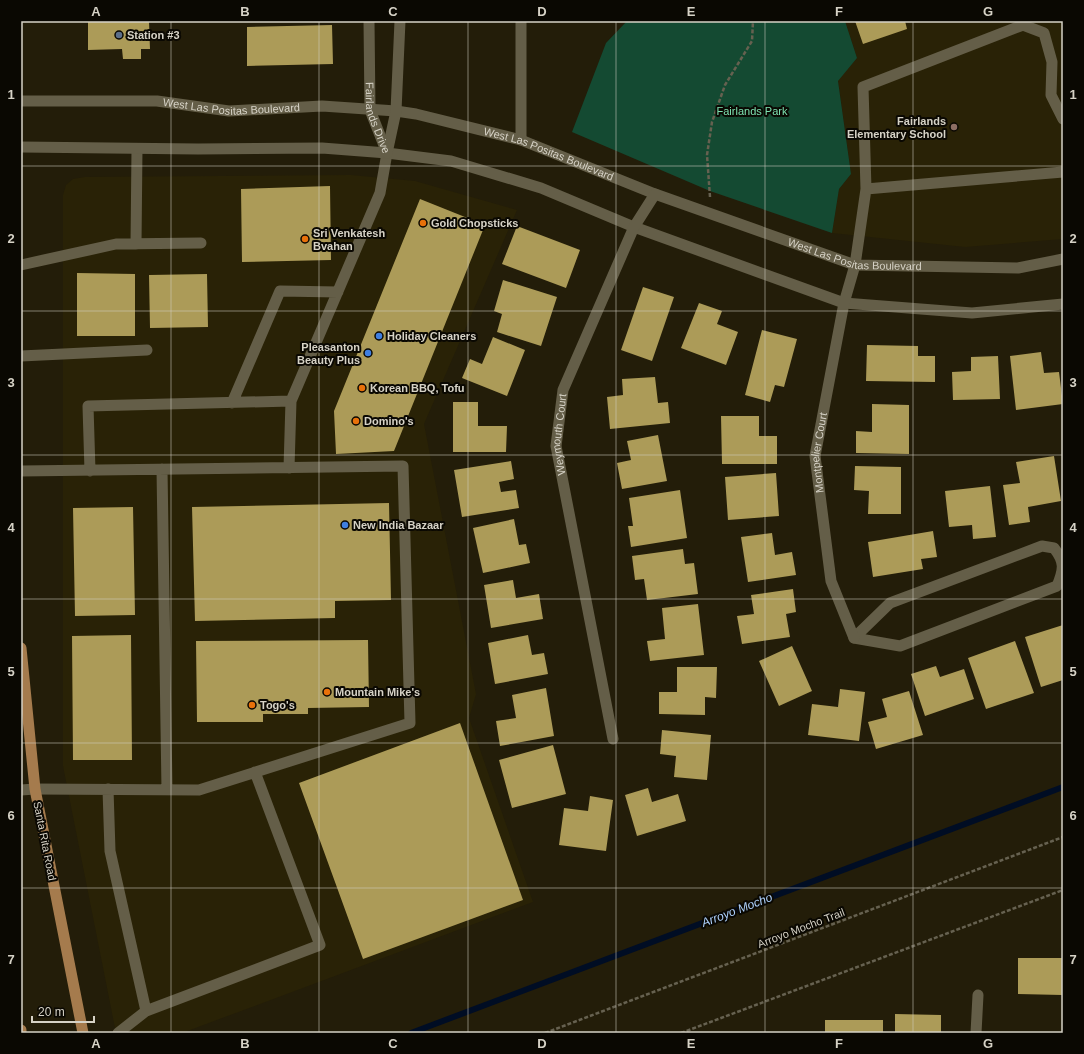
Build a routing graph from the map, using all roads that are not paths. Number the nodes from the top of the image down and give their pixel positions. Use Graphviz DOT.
graph roads {
  1 [pos="369,21"];
  2 [pos="400,21"];
  3 [pos="521,21"];
  4 [pos="21,101"];
  5 [pos="370,110"];
  6 [pos="396,111"];
  7 [pos="1063,119"];
  8 [pos="521,140"];
  9 [pos="21,147"];
  10 [pos="137,149"];
  11 [pos="387,153"];
  12 [pos="1063,172"];
  13 [pos="866,190"];
  14 [pos="655,194"];
  15 [pos="634,227"];
  16 [pos="201,243"];
  17 [pos="136,244"];
  18 [pos="1063,259"];
  19 [pos="21,265"];
  20 [pos="855,265"];
  21 [pos="338,292"];
  22 [pos="844,303"];
  23 [pos="1063,304"];
  24 [pos="147,350"];
  25 [pos="21,356"];
  26 [pos="291,401"];
  27 [pos="232,403"];
  28 [pos="289,468"];
  29 [pos="162,469"];
  30 [pos="90,470"];
  31 [pos="21,471"];
  32 [pos="854,638"];
  33 [pos="21,648"];
  34 [pos="612,739"];
  35 [pos="255,772"];
  36 [pos="35,789"];
  37 [pos="108,789"];
  38 [pos="21,790"];
  39 [pos="167,790"];
  40 [pos="978,995"];
  41 [pos="146,1011"];
  42 [pos="83,1033"];
  43 [pos="118,1033"];
  44 [pos="976,1033"];
  1 -- 5 [label="street, Fairlands Drive"];
  2 -- 6 [label="street, Fairlands Drive"];
  3 -- 8 [label="street"];
  4 -- 5 [label="street, West Las Positas Boulevard"];
  5 -- 6 [label="street, West Las Positas Boulevard"];
  5 -- 11 [label="street, Fairlands Drive"];
  6 -- 8 [label="street, West Las Positas Boulevard"];
  6 -- 11 [label="street, Fairlands Drive"];
  7 -- 13 [label="street, Montpelier Court"];
  8 -- 14 [label="street, West Las Positas Boulevard"];
  9 -- 10 [label="street"];
  10 -- 11 [label="street"];
  10 -- 17 [label="street"];
  11 -- 15 [label="street"];
  11 -- 21 [label="street"];
  12 -- 13 [label="street"];
  13 -- 20 [label="street, Montpelier Court"];
  14 -- 15 [label="street, Weymouth Court"];
  14 -- 20 [label="street, West Las Positas Boulevard"];
  15 -- 22 [label="street"];
  15 -- 34 [label="street, Weymouth Court"];
  16 -- 17 [label="street"];
  17 -- 19 [label="street"];
  18 -- 20 [label="street, West Las Positas Boulevard"];
  20 -- 22 [label="street, Montpelier Court"];
  21 -- 26 [label="street"];
  21 -- 27 [label="street"];
  22 -- 23 [label="street"];
  22 -- 32 [label="street, Montpelier Court"];
  24 -- 25 [label="street"];
  26 -- 27 [label="street"];
  26 -- 28 [label="street"];
  27 -- 30 [label="street"];
  28 -- 29 [label="street"];
  28 -- 35 [label="street"];
  29 -- 30 [label="street"];
  29 -- 39 [label="street"];
  30 -- 31 [label="street"];
  32 -- 32 [label="street"];
  33 -- 36 [label="main road, Santa Rita Road"];
  35 -- 39 [label="street"];
  35 -- 41 [label="street"];
  36 -- 37 [label="street"];
  36 -- 38 [label="street"];
  36 -- 42 [label="main road, Santa Rita Road"];
  37 -- 39 [label="street"];
  37 -- 41 [label="street"];
  40 -- 44 [label="street"];
  41 -- 43 [label="street"];
}
